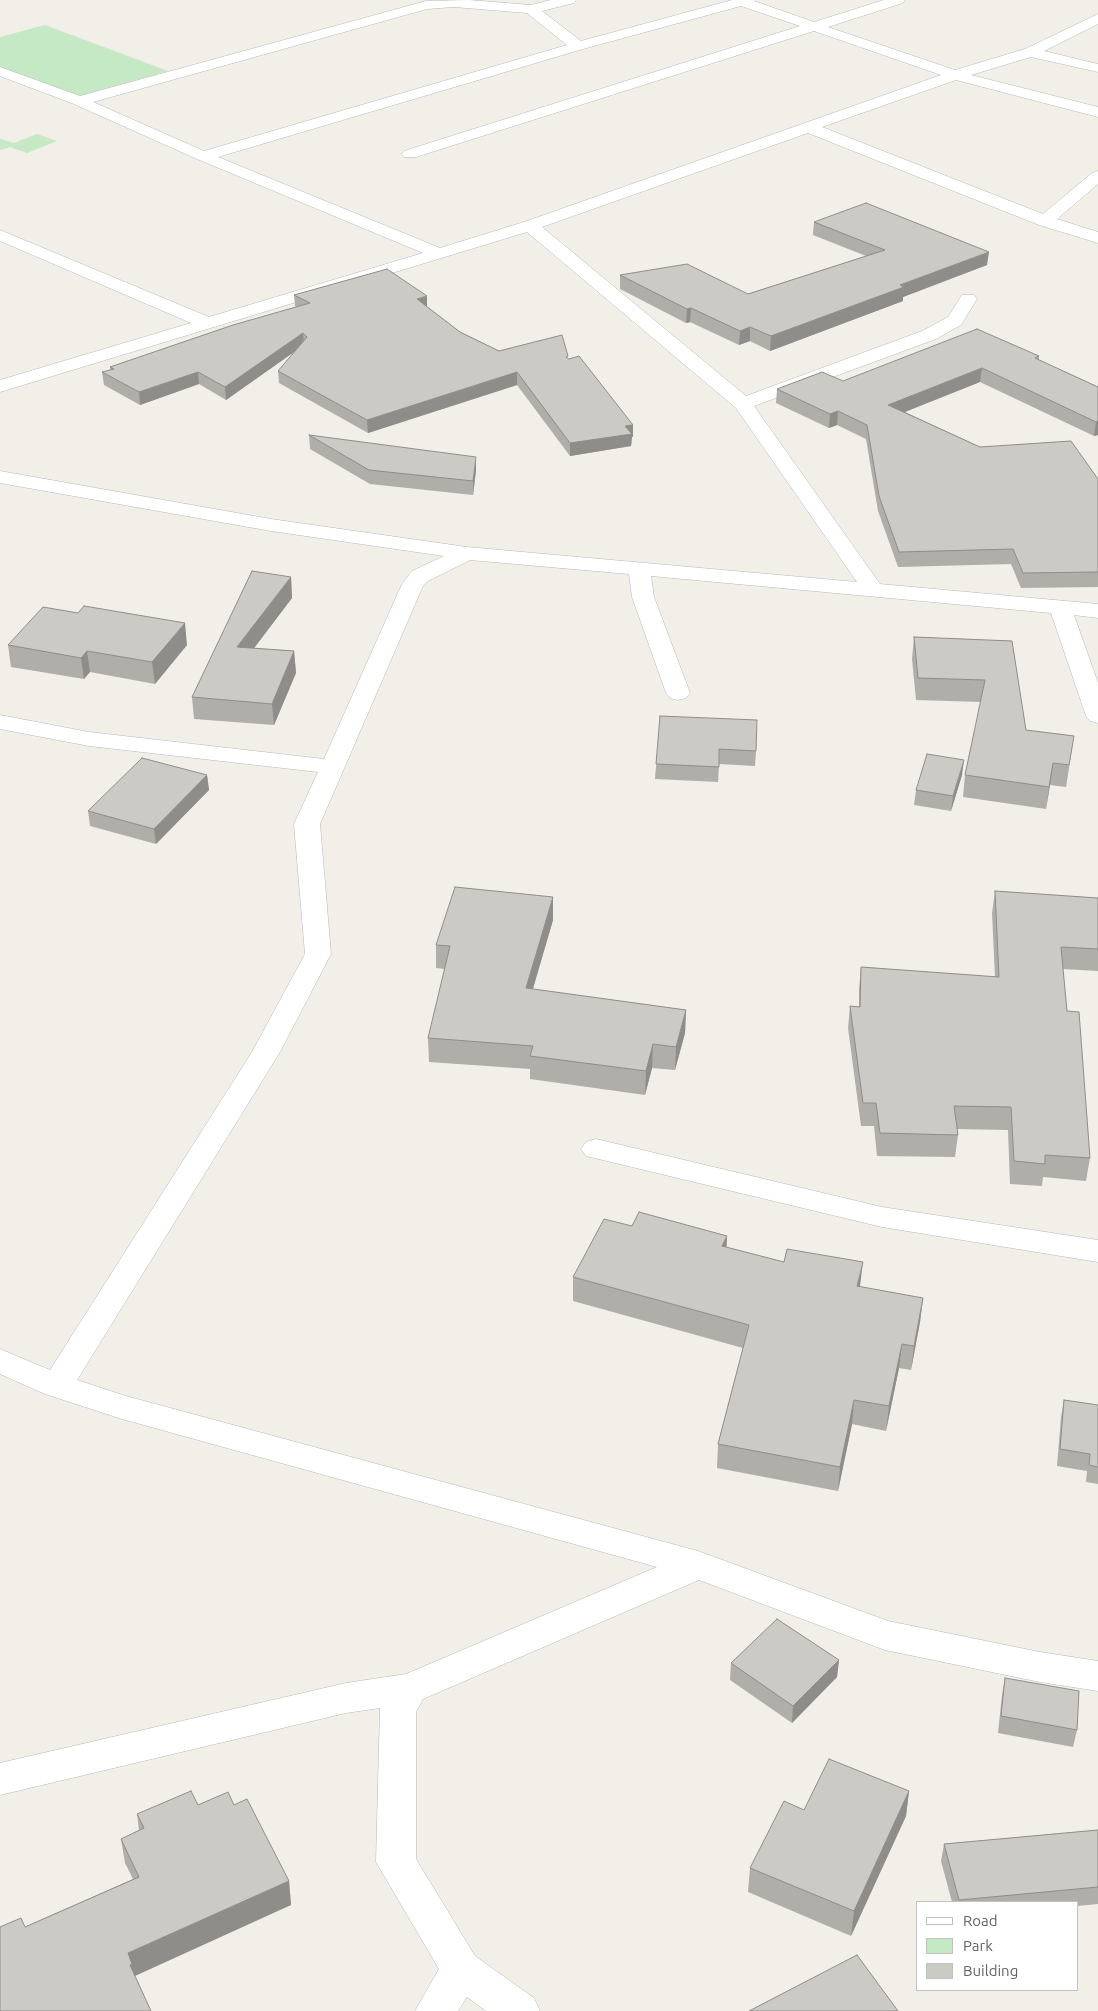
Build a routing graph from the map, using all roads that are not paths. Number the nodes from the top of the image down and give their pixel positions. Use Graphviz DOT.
graph roads {
  1 [pos="569,0"];
  2 [pos="898,0"];
  3 [pos="745,1"];
  4 [pos="490,2"];
  5 [pos="531,9"];
  6 [pos="1098,18"];
  7 [pos="812,27"];
  8 [pos="578,46"];
  9 [pos="1030,52"];
  10 [pos="1098,68"];
  11 [pos="0,71"];
  12 [pos="955,75"];
  13 [pos="79,101"];
  14 [pos="1098,112"];
  15 [pos="810,128"];
  16 [pos="410,154"];
  17 [pos="203,156"];
  18 [pos="1098,176"];
  19 [pos="1045,221"];
  20 [pos="530,226"];
  21 [pos="0,235"];
  22 [pos="1098,238"];
  23 [pos="441,254"];
  24 [pos="968,299"];
  25 [pos="210,324"];
  26 [pos="0,386"];
  27 [pos="743,404"];
  28 [pos="0,477"];
  29 [pos="467,554"];
  30 [pos="639,570"];
  31 [pos="874,591"];
  32 [pos="1061,609"];
  33 [pos="1098,611"];
  34 [pos="678,693"];
  35 [pos="1098,716"];
  36 [pos="0,722"];
  37 [pos="334,767"];
  38 [pos="596,1149"];
  39 [pos="1098,1251"];
  40 [pos="0,1361"];
  41 [pos="57,1386"];
  42 [pos="698,1564"];
  43 [pos="1098,1676"];
  44 [pos="410,1688"];
  45 [pos="0,1778"];
  46 [pos="461,1970"];
  47 [pos="436,2011"];
  48 [pos="519,2011"];
  1 -- 5 [label="street"];
  2 -- 7 [label="street"];
  3 -- 7 [label="street"];
  3 -- 8 [label="street"];
  4 -- 5 [label="street"];
  4 -- 13 [label="street"];
  5 -- 8 [label="street"];
  6 -- 9 [label="street"];
  7 -- 12 [label="street"];
  7 -- 16 [label="street"];
  8 -- 17 [label="street"];
  9 -- 10 [label="street"];
  9 -- 12 [label="street"];
  11 -- 13 [label="street"];
  12 -- 14 [label="street"];
  12 -- 15 [label="street"];
  13 -- 17 [label="street"];
  15 -- 19 [label="street"];
  15 -- 20 [label="street"];
  17 -- 23 [label="street"];
  18 -- 19 [label="street"];
  19 -- 22 [label="street"];
  20 -- 23 [label="street"];
  20 -- 27 [label="street"];
  21 -- 25 [label="street"];
  23 -- 25 [label="street"];
  24 -- 27 [label="street"];
  25 -- 26 [label="street"];
  27 -- 31 [label="street"];
  28 -- 29 [label="street"];
  29 -- 30 [label="street"];
  29 -- 37 [label="street"];
  30 -- 31 [label="street"];
  30 -- 34 [label="street"];
  31 -- 32 [label="street"];
  32 -- 33 [label="street"];
  32 -- 35 [label="street"];
  36 -- 37 [label="street"];
  37 -- 41 [label="street"];
  38 -- 39 [label="street"];
  40 -- 41 [label="street"];
  41 -- 42 [label="street"];
  42 -- 43 [label="street"];
  42 -- 44 [label="street"];
  44 -- 45 [label="street"];
  44 -- 46 [label="street"];
  46 -- 47 [label="street"];
  46 -- 48 [label="street"];
}
